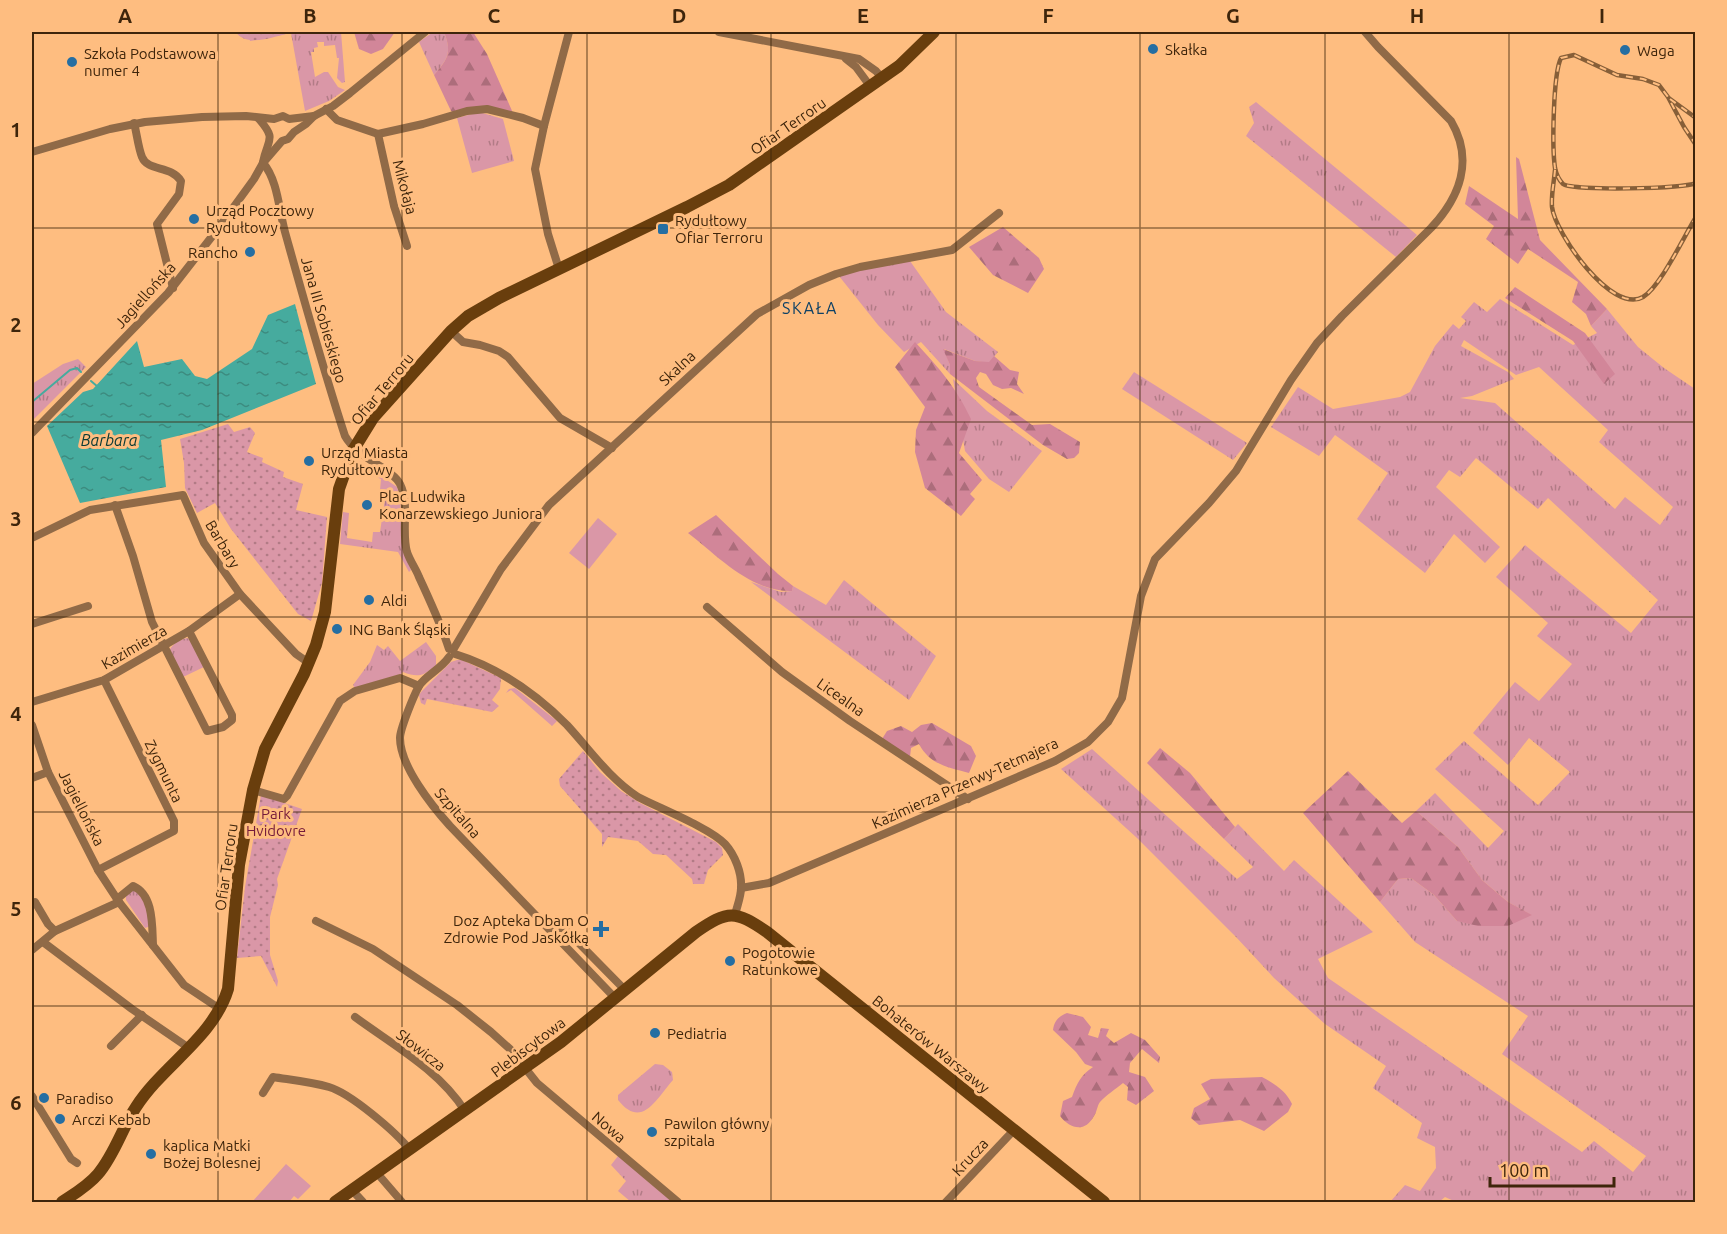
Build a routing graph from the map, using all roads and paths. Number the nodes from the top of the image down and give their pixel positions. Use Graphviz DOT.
graph roads {
  1 [pos="425,32"];
  2 [pos="568,32"];
  3 [pos="719,32"];
  4 [pos="934,32"];
  5 [pos="1365,32"];
  6 [pos="840,55"];
  7 [pos="882,78"];
  8 [pos="870,86"];
  9 [pos="326,109"];
  10 [pos="314,116"];
  11 [pos="260,119"];
  12 [pos="274,119"];
  13 [pos="289,119"];
  14 [pos="134,123"];
  15 [pos="544,126"];
  16 [pos="270,132"];
  17 [pos="294,132"];
  18 [pos="378,134"];
  19 [pos="282,141"];
  20 [pos="32,152"];
  21 [pos="263,163"];
  22 [pos="999,213"];
  23 [pos="408,246"];
  24 [pos="559,269"];
  25 [pos="173,288"];
  26 [pos="451,331"];
  27 [pos="32,433"];
  28 [pos="354,448"];
  29 [pos="612,448"];
  30 [pos="115,505"];
  31 [pos="32,538"];
  32 [pos="240,594"];
  33 [pos="88,606"];
  34 [pos="707,607"];
  35 [pos="32,624"];
  36 [pos="189,631"];
  37 [pos="162,645"];
  38 [pos="452,653"];
  39 [pos="309,663"];
  40 [pos="104,680"];
  41 [pos="419,686"];
  42 [pos="32,702"];
  43 [pos="32,726"];
  44 [pos="48,772"];
  45 [pos="32,778"];
  46 [pos="253,790"];
  47 [pos="968,799"];
  48 [pos="98,870"];
  49 [pos="741,888"];
  50 [pos="118,901"];
  51 [pos="32,903"];
  52 [pos="735,915"];
  53 [pos="316,921"];
  54 [pos="55,931"];
  55 [pos="554,935"];
  56 [pos="43,942"];
  57 [pos="153,945"];
  58 [pos="32,950"];
  59 [pos="625,990"];
  60 [pos="615,998"];
  61 [pos="220,1009"];
  62 [pos="142,1015"];
  63 [pos="355,1017"];
  64 [pos="111,1046"];
  65 [pos="189,1048"];
  66 [pos="524,1069"];
  67 [pos="263,1093"];
  68 [pos="32,1096"];
  69 [pos="465,1111"];
  70 [pos="1014,1130"];
  71 [pos="410,1150"];
  72 [pos="77,1163"];
  73 [pos="377,1173"];
  74 [pos="352,1191"];
  75 [pos="62,1203"];
  76 [pos="335,1203"];
  77 [pos="363,1203"];
  78 [pos="402,1203"];
  79 [pos="678,1203"];
  80 [pos="946,1203"];
  81 [pos="1104,1203"];
  1 -- 9 [label="street"];
  2 -- 15 [label="street"];
  3 -- 6 [label="street"];
  4 -- 7 [label="street, Ofiar Terroru"];
  5 -- 47 [label="street, Kazimierza Przerwy-Tetmajera"];
  6 -- 7 [label="street"];
  6 -- 8 [label="street"];
  7 -- 8 [label="street, Ofiar Terroru"];
  8 -- 24 [label="street, Ofiar Terroru"];
  9 -- 10 [label="street"];
  9 -- 18 [label="street"];
  10 -- 13 [label="street"];
  10 -- 17 [label="street"];
  11 -- 12 [label="street"];
  11 -- 14 [label="street"];
  11 -- 16 [label="street"];
  12 -- 13 [label="street"];
  12 -- 16 [label="street"];
  13 -- 17 [label="street"];
  14 -- 20 [label="street"];
  14 -- 25 [label="street"];
  15 -- 18 [label="street"];
  15 -- 24 [label="street"];
  16 -- 19 [label="street"];
  16 -- 21 [label="street"];
  17 -- 19 [label="street"];
  18 -- 23 [label="street, Mikołaja"];
  19 -- 21 [label="street"];
  21 -- 25 [label="street, Jagiellońska"];
  21 -- 28 [label="street, Jana III Sobieskiego"];
  22 -- 29 [label="street, Skalna"];
  24 -- 26 [label="street, Ofiar Terroru"];
  25 -- 27 [label="street, Jagiellońska"];
  26 -- 28 [label="street, Ofiar Terroru"];
  26 -- 29 [label="street"];
  28 -- 38 [label="street"];
  28 -- 39 [label="street, Ofiar Terroru"];
  29 -- 38 [label="street, Skalna"];
  30 -- 31 [label="street, Barbary"];
  30 -- 32 [label="street, Barbary"];
  30 -- 37 [label="street"];
  32 -- 36 [label="street, Kazimierza"];
  32 -- 39 [label="street, Barbary"];
  33 -- 35 [label="street"];
  34 -- 47 [label="street, Licealna"];
  36 -- 37 [label="street, Kazimierza"];
  36 -- 37 [label="street"];
  37 -- 40 [label="street, Kazimierza"];
  38 -- 41 [label="street, Szpitalna"];
  38 -- 49 [label="street"];
  39 -- 46 [label="street, Ofiar Terroru"];
  40 -- 42 [label="street, Kazimierza"];
  40 -- 48 [label="street, Zygmunta"];
  41 -- 46 [label="street"];
  41 -- 55 [label="street, Szpitalna"];
  43 -- 44 [label="street, Jagiellońska"];
  44 -- 45 [label="street"];
  44 -- 48 [label="street, Jagiellońska"];
  46 -- 61 [label="street, Ofiar Terroru"];
  47 -- 49 [label="street, Kazimierza Przerwy-Tetmajera"];
  48 -- 50 [label="street, Jagiellońska"];
  49 -- 52 [label="street"];
  50 -- 54 [label="street"];
  50 -- 57 [label="street, Jagiellońska"];
  50 -- 57 [label="street"];
  51 -- 54 [label="street"];
  52 -- 59 [label="street, Plebiscytowa"];
  52 -- 70 [label="street, Bohaterów Warszawy"];
  53 -- 66 [label="street, Nowa"];
  54 -- 56 [label="street"];
  55 -- 59 [label="street"];
  55 -- 60 [label="street, Szpitalna"];
  56 -- 58 [label="street"];
  56 -- 62 [label="street"];
  57 -- 61 [label="street, Jagiellońska"];
  59 -- 60 [label="street, Plebiscytowa"];
  60 -- 66 [label="street, Plebiscytowa"];
  61 -- 65 [label="street, Ofiar Terroru"];
  62 -- 64 [label="street"];
  62 -- 65 [label="street"];
  63 -- 69 [label="street, Słowicza"];
  65 -- 75 [label="street, Ofiar Terroru"];
  66 -- 69 [label="street, Plebiscytowa"];
  66 -- 79 [label="street, Nowa"];
  67 -- 71 [label="street"];
  68 -- 72 [label="street"];
  69 -- 71 [label="street, Plebiscytowa"];
  70 -- 80 [label="street, Krucza"];
  70 -- 81 [label="street, Bohaterów Warszawy"];
  71 -- 73 [label="street, Plebiscytowa"];
  73 -- 74 [label="street, Plebiscytowa"];
  73 -- 78 [label="street"];
  74 -- 76 [label="street, Plebiscytowa"];
  74 -- 77 [label="street"];
}
